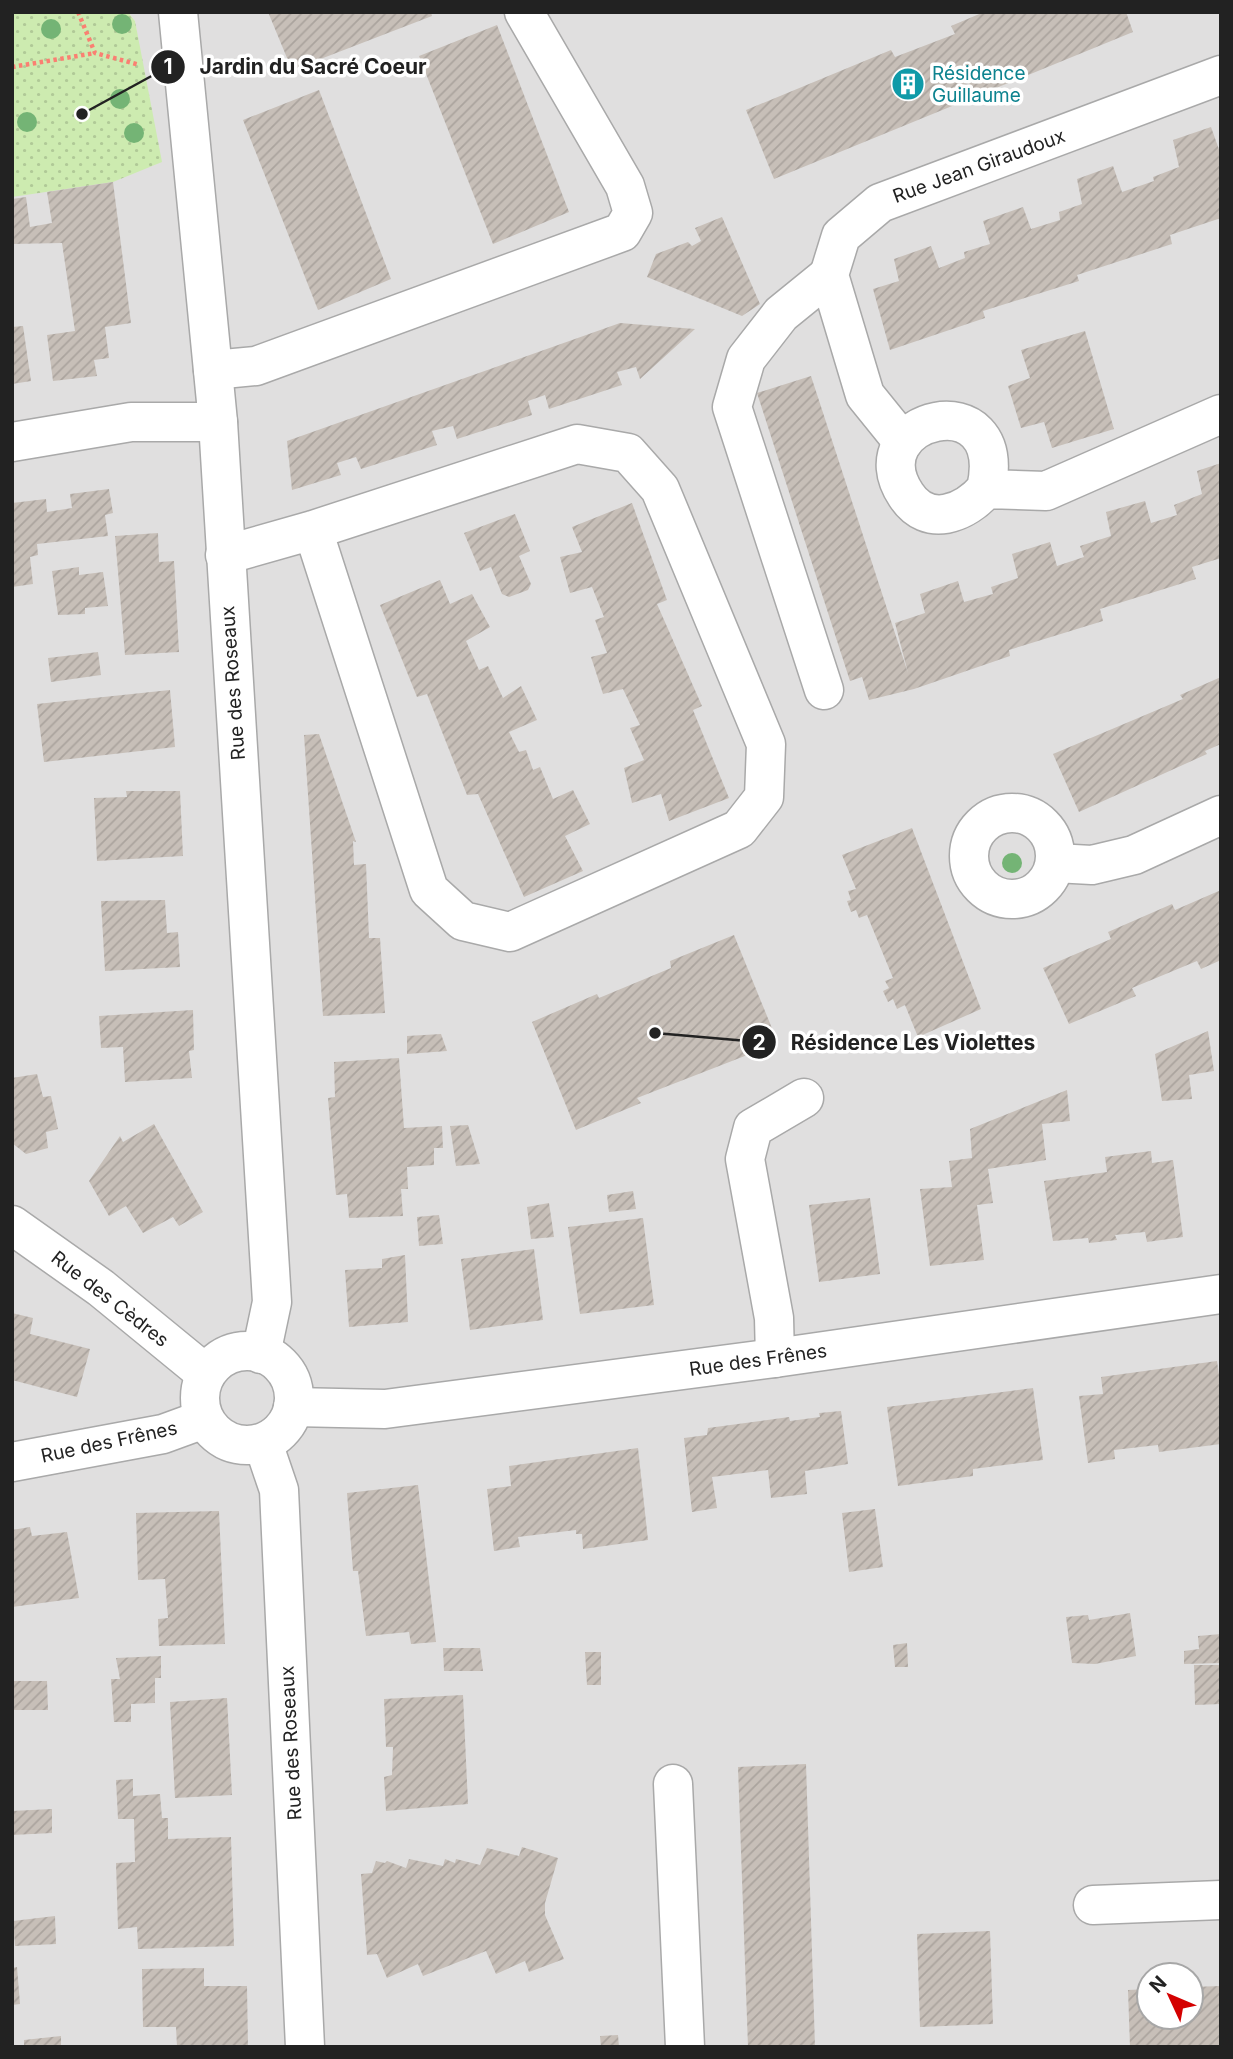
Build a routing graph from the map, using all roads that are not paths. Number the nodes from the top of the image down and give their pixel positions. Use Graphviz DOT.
graph roads {
  1 [pos="178,12"];
  2 [pos="524,12"];
  3 [pos="1221,75"];
  4 [pos="829,275"];
  5 [pos="213,370"];
  6 [pos="1221,414"];
  7 [pos="218,422"];
  8 [pos="12,442"];
  9 [pos="902,442"];
  10 [pos="986,489"];
  11 [pos="313,530"];
  12 [pos="225,555"];
  13 [pos="824,690"];
  14 [pos="1221,816"];
  15 [pos="1055,863"];
  16 [pos="804,1098"];
  17 [pos="12,1225"];
  18 [pos="1221,1294"];
  19 [pos="261,1354"];
  20 [pos="775,1358"];
  21 [pos="206,1374"];
  22 [pos="293,1406"];
  23 [pos="204,1419"];
  24 [pos="262,1443"];
  25 [pos="12,1462"];
  26 [pos="673,1784"];
  27 [pos="1221,1900"];
  28 [pos="1093,1905"];
  29 [pos="305,2047"];
  30 [pos="685,2047"];
  1 -- 5 [label="street, Rue des Roseaux"];
  2 -- 5 [label="street"];
  3 -- 4 [label="street, Rue Jean Giraudoux"];
  4 -- 9 [label="street"];
  4 -- 13 [label="street"];
  5 -- 7 [label="street, Rue des Roseaux"];
  6 -- 10 [label="street"];
  7 -- 8 [label="street"];
  7 -- 12 [label="street, Rue des Roseaux"];
  9 -- 10 [label="street"];
  9 -- 10 [label="street"];
  11 -- 11 [label="street"];
  11 -- 12 [label="street"];
  12 -- 19 [label="street, Rue des Roseaux"];
  14 -- 15 [label="street"];
  16 -- 20 [label="street"];
  17 -- 21 [label="street, Rue des Cèdres"];
  18 -- 20 [label="street, Rue des Frênes"];
  19 -- 21 [label="street"];
  19 -- 22 [label="street"];
  20 -- 22 [label="street, Rue des Frênes"];
  21 -- 23 [label="street"];
  22 -- 24 [label="street"];
  23 -- 24 [label="street"];
  23 -- 25 [label="street, Rue des Frênes"];
  24 -- 29 [label="street, Rue des Roseaux"];
  26 -- 30 [label="street"];
  27 -- 28 [label="street"];
}
